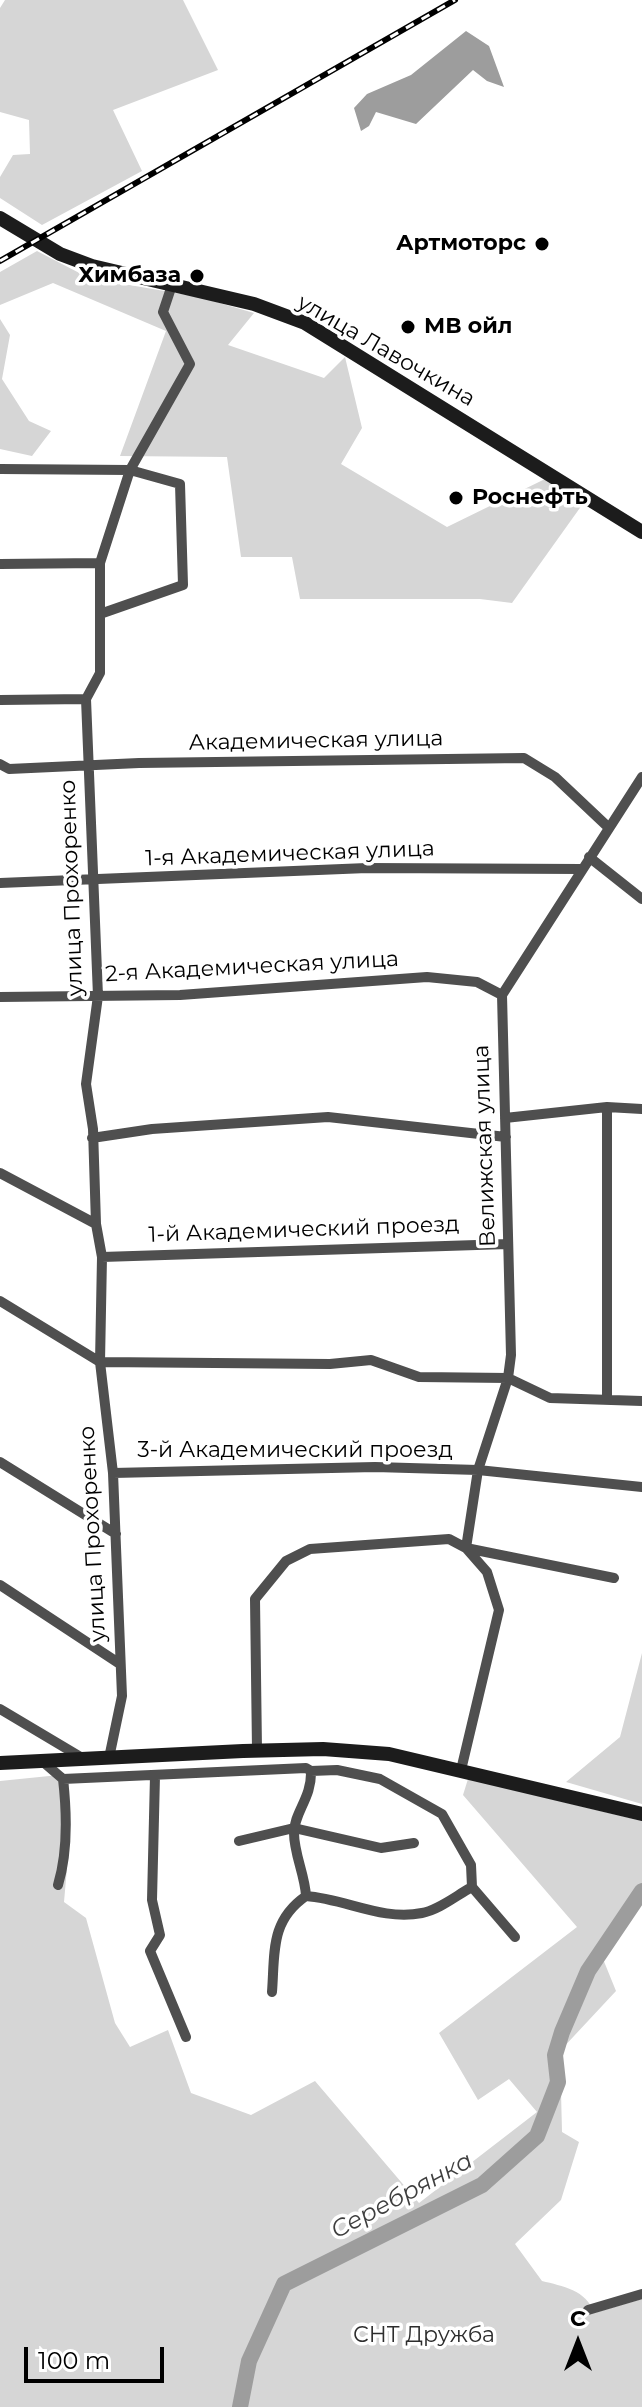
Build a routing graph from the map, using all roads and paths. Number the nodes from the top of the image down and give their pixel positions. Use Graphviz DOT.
graph roads {
  1 [pos="0,218"];
  2 [pos="172,285"];
  3 [pos="0,469"];
  4 [pos="130,470"];
  5 [pos="642,532"];
  6 [pos="100,563"];
  7 [pos="0,564"];
  8 [pos="100,614"];
  9 [pos="86,699"];
  10 [pos="0,700"];
  11 [pos="0,764"];
  12 [pos="88,765"];
  13 [pos="642,779"];
  14 [pos="608,827"];
  15 [pos="589,857"];
  16 [pos="581,869"];
  17 [pos="93,878"];
  18 [pos="0,883"];
  19 [pos="642,899"];
  20 [pos="502,995"];
  21 [pos="98,996"];
  22 [pos="0,997"];
  23 [pos="607,1107"];
  24 [pos="642,1109"];
  25 [pos="505,1118"];
  26 [pos="506,1137"];
  27 [pos="92,1138"];
  28 [pos="0,1173"];
  29 [pos="96,1224"];
  30 [pos="508,1244"];
  31 [pos="102,1257"];
  32 [pos="0,1301"];
  33 [pos="100,1362"];
  34 [pos="508,1378"];
  35 [pos="607,1400"];
  36 [pos="642,1401"];
  37 [pos="0,1462"];
  38 [pos="478,1470"];
  39 [pos="113,1473"];
  40 [pos="642,1487"];
  41 [pos="116,1534"];
  42 [pos="466,1548"];
  43 [pos="614,1578"];
  44 [pos="0,1585"];
  45 [pos="120,1664"];
  46 [pos="0,1709"];
  47 [pos="257,1750"];
  48 [pos="109,1758"];
  49 [pos="84,1759"];
  50 [pos="42,1761"];
  51 [pos="0,1763"];
  52 [pos="461,1770"];
  53 [pos="311,1771"];
  54 [pos="155,1776"];
  55 [pos="63,1779"];
  56 [pos="642,1814"];
  57 [pos="294,1828"];
  58 [pos="239,1841"];
  59 [pos="414,1843"];
  60 [pos="58,1885"];
  61 [pos="472,1887"];
  62 [pos="306,1896"];
  63 [pos="515,1937"];
  64 [pos="272,1992"];
  65 [pos="186,2037"];
  66 [pos="642,2294"];
  67 [pos="588,2310"];
  1 -- 2 [label="main road, улица Лавочкина"];
  2 -- 4 [label="street, улица Прохоренко"];
  2 -- 5 [label="main road, улица Лавочкина"];
  3 -- 4 [label="street"];
  4 -- 6 [label="street, улица Прохоренко"];
  4 -- 8 [label="street"];
  6 -- 7 [label="street"];
  6 -- 8 [label="street, улица Прохоренко"];
  8 -- 9 [label="street, улица Прохоренко"];
  9 -- 10 [label="street"];
  9 -- 12 [label="street, улица Прохоренко"];
  11 -- 12 [label="street, Академическая улица"];
  12 -- 14 [label="street, Академическая улица"];
  12 -- 17 [label="street, улица Прохоренко"];
  13 -- 14 [label="street"];
  14 -- 15 [label="street"];
  15 -- 16 [label="street"];
  15 -- 19 [label="street"];
  16 -- 17 [label="street, 1-я Академическая улица"];
  16 -- 20 [label="street"];
  17 -- 18 [label="street, 1-я Академическая улица"];
  17 -- 21 [label="street, улица Прохоренко"];
  20 -- 21 [label="street, 2-я Академическая улица"];
  20 -- 25 [label="street, Велижская улица"];
  21 -- 22 [label="street, 2-я Академическая улица"];
  21 -- 27 [label="street, улица Прохоренко"];
  23 -- 24 [label="street"];
  23 -- 25 [label="street"];
  23 -- 35 [label="street"];
  25 -- 26 [label="street, Велижская улица"];
  26 -- 27 [label="street"];
  26 -- 30 [label="street, Велижская улица"];
  27 -- 29 [label="street, улица Прохоренко"];
  28 -- 29 [label="street"];
  29 -- 31 [label="street, улица Прохоренко"];
  30 -- 31 [label="street, 1-й Академический проезд"];
  30 -- 34 [label="street, Велижская улица"];
  31 -- 33 [label="street, улица Прохоренко"];
  32 -- 33 [label="street"];
  33 -- 34 [label="street"];
  33 -- 39 [label="street, улица Прохоренко"];
  34 -- 35 [label="street"];
  34 -- 38 [label="street, Велижская улица"];
  35 -- 36 [label="street"];
  37 -- 41 [label="street"];
  38 -- 39 [label="street, 3-й Академический проезд"];
  38 -- 40 [label="street, 3-й Академический проезд"];
  38 -- 42 [label="street, Велижская улица"];
  39 -- 41 [label="street, улица Прохоренко"];
  41 -- 45 [label="street, улица Прохоренко"];
  42 -- 43 [label="street"];
  42 -- 47 [label="street"];
  42 -- 52 [label="street"];
  44 -- 45 [label="street"];
  45 -- 48 [label="street, улица Прохоренко"];
  46 -- 49 [label="street"];
  47 -- 48 [label="main road"];
  47 -- 52 [label="main road"];
  48 -- 49 [label="main road"];
  49 -- 50 [label="main road"];
  50 -- 51 [label="main road"];
  50 -- 55 [label="street"];
  52 -- 56 [label="main road"];
  53 -- 54 [label="street"];
  53 -- 57 [label="street"];
  53 -- 61 [label="street"];
  54 -- 55 [label="street"];
  54 -- 65 [label="street"];
  55 -- 60 [label="street"];
  57 -- 58 [label="street"];
  57 -- 59 [label="street"];
  57 -- 62 [label="street"];
  61 -- 62 [label="street"];
  61 -- 63 [label="street"];
  62 -- 64 [label="street"];
  66 -- 67 [label="street"];
}
